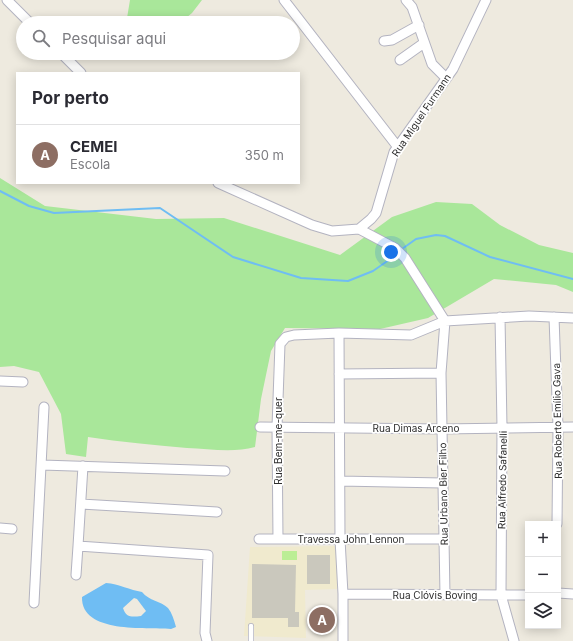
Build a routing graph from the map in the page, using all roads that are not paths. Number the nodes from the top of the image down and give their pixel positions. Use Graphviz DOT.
graph roads {
  1 [pos="6,0"];
  2 [pos="284,0"];
  3 [pos="406,0"];
  4 [pos="486,0"];
  5 [pos="23,16"];
  6 [pos="296,16"];
  7 [pos="300,21"];
  8 [pos="419,24"];
  9 [pos="384,41"];
  10 [pos="424,43"];
  11 [pos="68,60"];
  12 [pos="400,60"];
  13 [pos="80,72"];
  14 [pos="446,78"];
  15 [pos="397,146"];
  16 [pos="220,184"];
  17 [pos="359,229"];
  18 [pos="500,317"];
  19 [pos="554,317"];
  20 [pos="573,318"];
  21 [pos="445,321"];
  22 [pos="340,333"];
  23 [pos="441,373"];
  24 [pos="339,374"];
  25 [pos="0,381"];
  26 [pos="23,382"];
  27 [pos="44,407"];
  28 [pos="260,427"];
  29 [pos="277,427"];
  30 [pos="339,427"];
  31 [pos="502,427"];
  32 [pos="558,427"];
  33 [pos="573,427"];
  34 [pos="442,429"];
  35 [pos="42,464"];
  36 [pos="83,466"];
  37 [pos="225,471"];
  38 [pos="340,481"];
  39 [pos="442,483"];
  40 [pos="82,504"];
  41 [pos="216,512"];
  42 [pos="557,521"];
  43 [pos="0,528"];
  44 [pos="12,529"];
  45 [pos="259,539"];
  46 [pos="278,539"];
  47 [pos="340,539"];
  48 [pos="444,539"];
  49 [pos="78,546"];
  50 [pos="76,575"];
  51 [pos="561,593"];
  52 [pos="343,594"];
  53 [pos="573,594"];
  54 [pos="445,595"];
  55 [pos="501,595"];
  56 [pos="525,595"];
  57 [pos="34,603"];
  58 [pos="252,626"];
  59 [pos="207,641"];
  60 [pos="251,641"];
  61 [pos="343,641"];
  62 [pos="514,641"];
  1 -- 5 [label="street"];
  2 -- 6 [label="street"];
  3 -- 8 [label="street"];
  4 -- 14 [label="street, Rua Miguel Furmann"];
  7 -- 15 [label="street"];
  8 -- 9 [label="street"];
  8 -- 10 [label="street"];
  10 -- 12 [label="street"];
  10 -- 14 [label="street"];
  11 -- 13 [label="street"];
  14 -- 15 [label="street, Rua Miguel Furmann"];
  15 -- 17 [label="street, Rua Miguel Furmann"];
  16 -- 17 [label="street"];
  17 -- 21 [label="street"];
  18 -- 19 [label="street"];
  18 -- 21 [label="street"];
  18 -- 31 [label="street, Rua Alfredo Safanelli"];
  19 -- 20 [label="street"];
  19 -- 32 [label="street, Rua Roberto Emílio Gava"];
  21 -- 22 [label="street"];
  21 -- 23 [label="street, Rua Urbano Bier Filho"];
  22 -- 24 [label="street"];
  22 -- 29 [label="street, Rua Bem-me-quer"];
  23 -- 24 [label="street"];
  23 -- 34 [label="street, Rua Urbano Bier Filho"];
  24 -- 30 [label="street"];
  25 -- 26 [label="street"];
  27 -- 35 [label="street"];
  28 -- 29 [label="street, Rua Dimas Arceno"];
  29 -- 30 [label="street, Rua Dimas Arceno"];
  29 -- 46 [label="street, Rua Bem-me-quer"];
  30 -- 34 [label="street, Rua Dimas Arceno"];
  30 -- 38 [label="street"];
  31 -- 32 [label="street, Rua Dimas Arceno"];
  31 -- 34 [label="street, Rua Dimas Arceno"];
  31 -- 55 [label="street, Rua Alfredo Safanelli"];
  32 -- 33 [label="street, Rua Dimas Arceno"];
  32 -- 42 [label="street, Rua Roberto Emílio Gava"];
  34 -- 39 [label="street, Rua Urbano Bier Filho"];
  35 -- 36 [label="street"];
  35 -- 57 [label="street"];
  36 -- 37 [label="street"];
  36 -- 40 [label="street"];
  38 -- 39 [label="street"];
  38 -- 47 [label="street"];
  39 -- 48 [label="street, Rua Urbano Bier Filho"];
  40 -- 41 [label="street"];
  40 -- 49 [label="street"];
  43 -- 44 [label="street"];
  45 -- 46 [label="street, Travessa John Lennon"];
  46 -- 47 [label="street, Travessa John Lennon"];
  47 -- 48 [label="street, Travessa John Lennon"];
  47 -- 52 [label="street"];
  48 -- 54 [label="street, Rua Urbano Bier Filho"];
  49 -- 50 [label="street"];
  49 -- 59 [label="street"];
  51 -- 53 [label="street"];
  52 -- 54 [label="street, Rua Clóvis Boving"];
  52 -- 61 [label="street"];
  54 -- 55 [label="street, Rua Clóvis Boving"];
  55 -- 56 [label="street, Rua Clóvis Boving"];
  55 -- 62 [label="street, Rua Alfredo Safanelli"];
  58 -- 60 [label="lane"];
}
